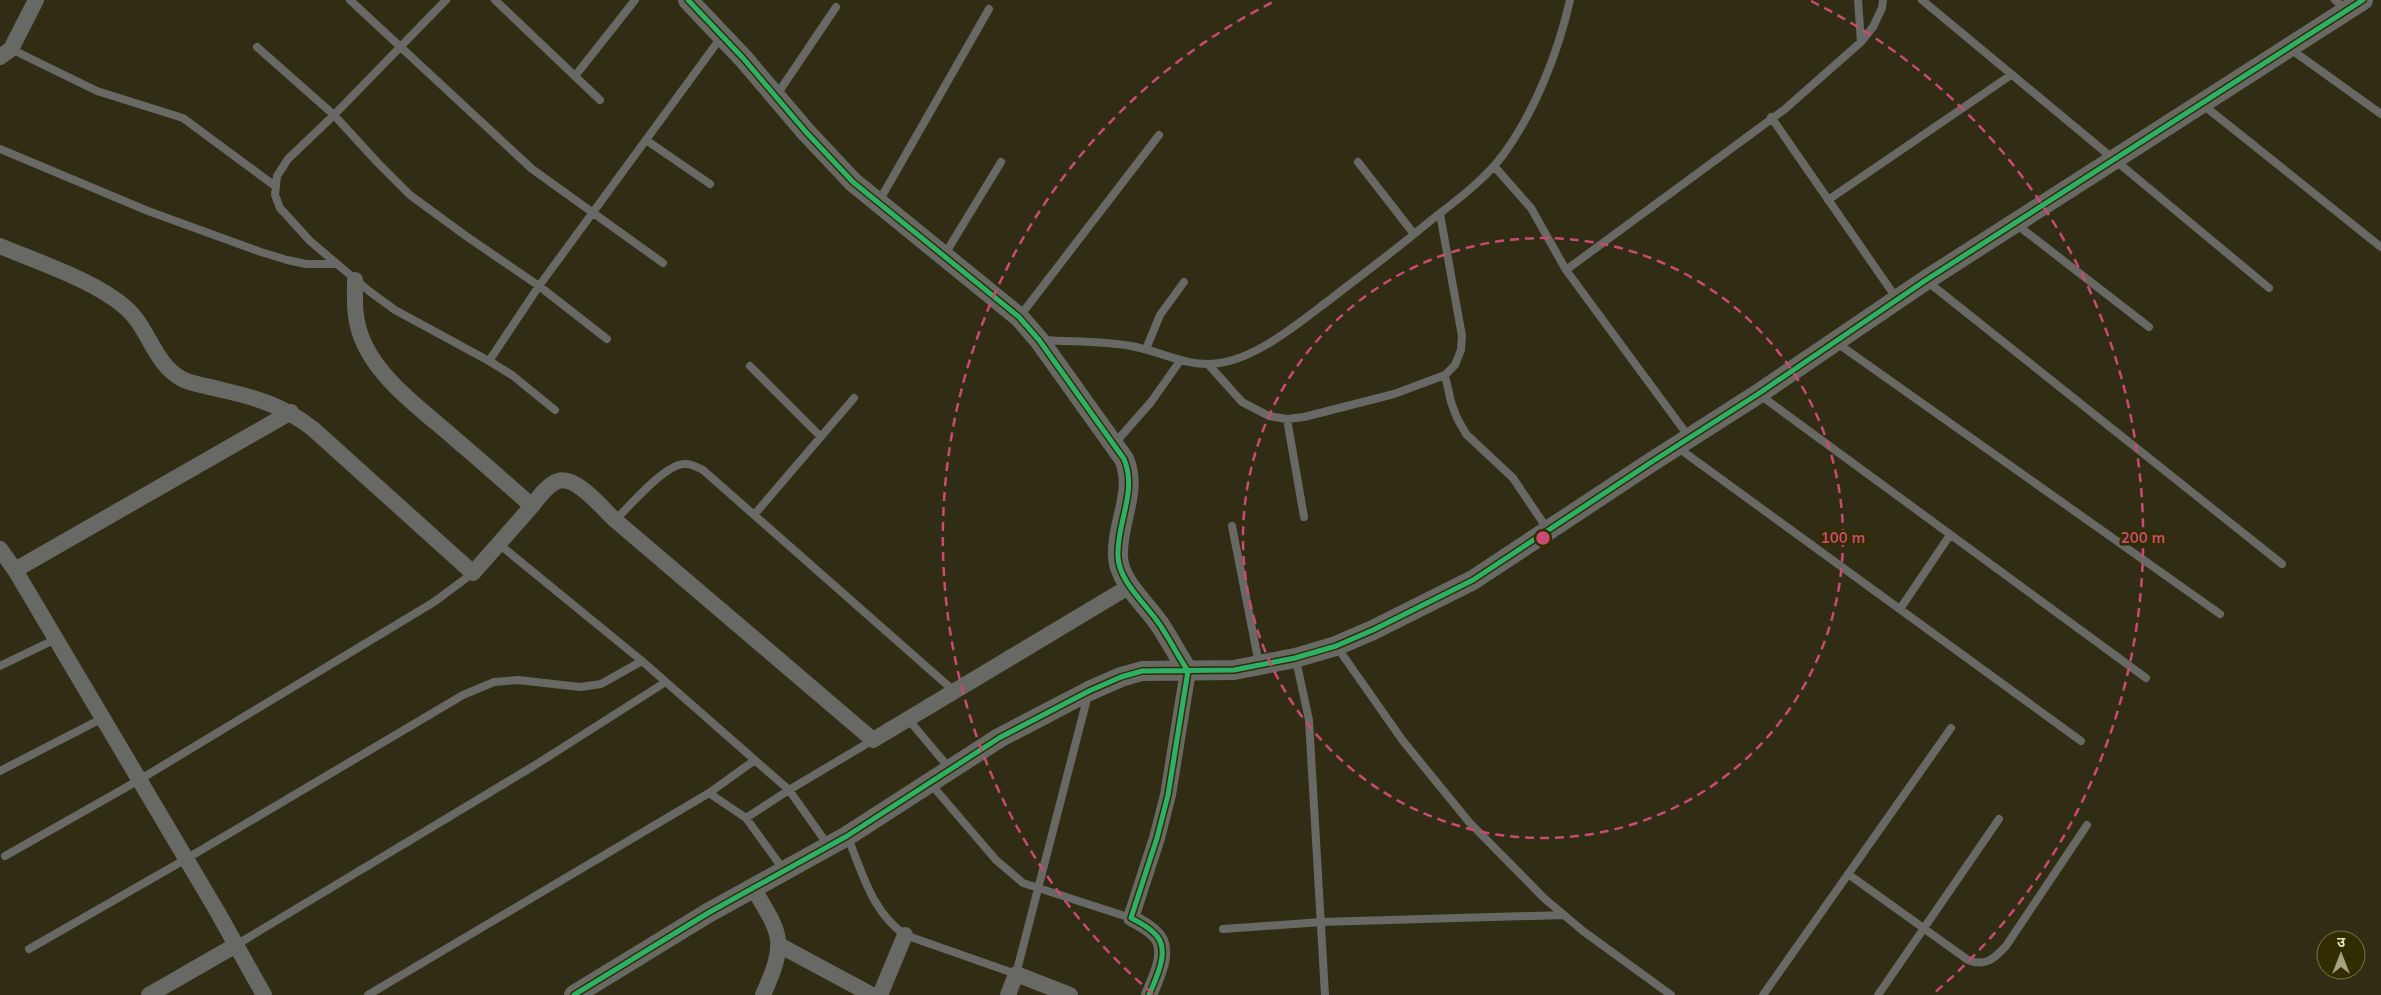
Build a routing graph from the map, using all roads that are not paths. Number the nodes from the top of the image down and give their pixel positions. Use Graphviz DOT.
graph roads {
  1 [pos="36,0"];
  2 [pos="350,0"];
  3 [pos="446,0"];
  4 [pos="495,0"];
  5 [pos="635,0"];
  6 [pos="688,0"];
  7 [pos="1570,0"];
  8 [pos="1858,0"];
  9 [pos="1883,0"];
  10 [pos="1922,0"];
  11 [pos="2349,3"];
  12 [pos="836,7"];
  13 [pos="989,9"];
  14 [pos="722,35"];
  15 [pos="1861,42"];
  16 [pos="400,45"];
  17 [pos="257,47"];
  18 [pos="2290,48"];
  19 [pos="6,53"];
  20 [pos="2011,74"];
  21 [pos="575,76"];
  22 [pos="776,96"];
  23 [pos="600,100"];
  24 [pos="2202,104"];
  25 [pos="2381,114"];
  26 [pos="334,115"];
  27 [pos="1771,117"];
  28 [pos="1159,135"];
  29 [pos="646,140"];
  30 [pos="0,149"];
  31 [pos="2113,160"];
  32 [pos="1001,162"];
  33 [pos="1358,162"];
  34 [pos="1494,166"];
  35 [pos="710,184"];
  36 [pos="275,186"];
  37 [pos="1828,200"];
  38 [pos="878,203"];
  39 [pos="592,214"];
  40 [pos="1440,214"];
  41 [pos="2014,223"];
  42 [pos="1414,234"];
  43 [pos="0,246"];
  44 [pos="2381,247"];
  45 [pos="943,257"];
  46 [pos="662,263"];
  47 [pos="336,264"];
  48 [pos="1566,270"];
  49 [pos="355,280"];
  50 [pos="1926,280"];
  51 [pos="1184,282"];
  52 [pos="539,286"];
  53 [pos="2269,288"];
  54 [pos="1897,299"];
  55 [pos="1019,317"];
  56 [pos="2149,327"];
  57 [pos="607,339"];
  58 [pos="1039,340"];
  59 [pos="1835,342"];
  60 [pos="1146,349"];
  61 [pos="1180,361"];
  62 [pos="489,362"];
  63 [pos="1208,364"];
  64 [pos="750,366"];
  65 [pos="1445,375"];
  66 [pos="1758,394"];
  67 [pos="854,398"];
  68 [pos="555,410"];
  69 [pos="291,412"];
  70 [pos="1287,419"];
  71 [pos="821,437"];
  72 [pos="1682,442"];
  73 [pos="1115,443"];
  74 [pos="532,506"];
  75 [pos="754,515"];
  76 [pos="1304,517"];
  77 [pos="614,520"];
  78 [pos="1232,526"];
  79 [pos="1548,530"];
  80 [pos="1950,535"];
  81 [pos="500,545"];
  82 [pos="0,549"];
  83 [pos="2282,564"];
  84 [pos="15,570"];
  85 [pos="473,573"];
  86 [pos="1130,586"];
  87 [pos="1900,610"];
  88 [pos="2220,614"];
  89 [pos="56,639"];
  90 [pos="1336,646"];
  91 [pos="1295,658"];
  92 [pos="642,661"];
  93 [pos="1259,665"];
  94 [pos="0,666"];
  95 [pos="1188,671"];
  96 [pos="2146,678"];
  97 [pos="664,683"];
  98 [pos="954,691"];
  99 [pos="1089,691"];
  100 [pos="102,718"];
  101 [pos="908,718"];
  102 [pos="1951,728"];
  103 [pos="873,740"];
  104 [pos="2081,742"];
  105 [pos="755,760"];
  106 [pos="950,769"];
  107 [pos="0,771"];
  108 [pos="139,780"];
  109 [pos="929,782"];
  110 [pos="789,790"];
  111 [pos="709,793"];
  112 [pos="746,818"];
  113 [pos="1999,819"];
  114 [pos="2087,825"];
  115 [pos="847,836"];
  116 [pos="828,846"];
  117 [pos="5,856"];
  118 [pos="186,859"];
  119 [pos="784,870"];
  120 [pos="1848,874"];
  121 [pos="753,888"];
  122 [pos="1038,890"];
  123 [pos="1564,915"];
  124 [pos="1131,918"];
  125 [pos="1320,922"];
  126 [pos="1925,927"];
  127 [pos="1222,929"];
  128 [pos="905,935"];
  129 [pos="236,945"];
  130 [pos="780,945"];
  131 [pos="29,949"];
  132 [pos="1016,974"];
  133 [pos="149,995"];
  134 [pos="264,995"];
  135 [pos="368,995"];
  136 [pos="574,995"];
  137 [pos="763,995"];
  138 [pos="872,995"];
  139 [pos="880,995"];
  140 [pos="1008,995"];
  141 [pos="1070,995"];
  142 [pos="1149,995"];
  143 [pos="1325,995"];
  144 [pos="1671,995"];
  145 [pos="1763,995"];
  146 [pos="1878,995"];
  1 -- 19 [label="street"];
  2 -- 16 [label="lane"];
  3 -- 16 [label="lane"];
  4 -- 21 [label="lane"];
  5 -- 21 [label="lane"];
  6 -- 14 [label="street"];
  7 -- 34 [label="lane"];
  8 -- 15 [label="lane"];
  9 -- 15 [label="lane"];
  10 -- 20 [label="lane"];
  11 -- 18 [label="street"];
  12 -- 22 [label="lane"];
  13 -- 38 [label="lane"];
  14 -- 22 [label="street"];
  14 -- 29 [label="lane"];
  15 -- 27 [label="lane"];
  16 -- 26 [label="lane"];
  16 -- 39 [label="lane"];
  17 -- 26 [label="lane"];
  18 -- 24 [label="street"];
  18 -- 25 [label="lane"];
  19 -- 36 [label="lane"];
  20 -- 31 [label="lane"];
  20 -- 37 [label="lane"];
  21 -- 23 [label="lane"];
  22 -- 38 [label="street"];
  24 -- 31 [label="street"];
  24 -- 44 [label="lane"];
  26 -- 36 [label="lane"];
  26 -- 52 [label="lane"];
  27 -- 37 [label="lane"];
  27 -- 48 [label="lane"];
  28 -- 55 [label="lane"];
  29 -- 35 [label="lane"];
  29 -- 39 [label="lane"];
  30 -- 47 [label="lane"];
  31 -- 41 [label="street"];
  31 -- 53 [label="lane"];
  32 -- 45 [label="lane"];
  33 -- 42 [label="lane"];
  34 -- 40 [label="lane"];
  34 -- 48 [label="lane"];
  36 -- 47 [label="lane"];
  37 -- 54 [label="lane"];
  38 -- 45 [label="street"];
  39 -- 46 [label="lane"];
  39 -- 52 [label="lane"];
  40 -- 42 [label="lane"];
  40 -- 65 [label="lane"];
  41 -- 50 [label="street"];
  41 -- 56 [label="lane"];
  42 -- 63 [label="lane"];
  43 -- 69 [label="street"];
  45 -- 55 [label="street"];
  47 -- 49 [label="lane"];
  48 -- 72 [label="lane"];
  49 -- 62 [label="lane"];
  49 -- 74 [label="street"];
  50 -- 54 [label="street"];
  50 -- 83 [label="lane"];
  51 -- 60 [label="lane"];
  52 -- 57 [label="lane"];
  52 -- 62 [label="lane"];
  54 -- 59 [label="street"];
  55 -- 58 [label="street"];
  58 -- 60 [label="lane"];
  58 -- 73 [label="street"];
  59 -- 66 [label="street"];
  59 -- 88 [label="lane"];
  60 -- 61 [label="lane"];
  61 -- 63 [label="lane"];
  61 -- 73 [label="lane"];
  62 -- 68 [label="lane"];
  63 -- 70 [label="lane"];
  64 -- 71 [label="lane"];
  65 -- 70 [label="lane"];
  65 -- 79 [label="lane"];
  66 -- 72 [label="street"];
  66 -- 80 [label="lane"];
  67 -- 71 [label="lane"];
  69 -- 84 [label="street"];
  69 -- 85 [label="street"];
  70 -- 76 [label="lane"];
  71 -- 75 [label="lane"];
  72 -- 79 [label="street"];
  72 -- 87 [label="lane"];
  73 -- 86 [label="street"];
  74 -- 77 [label="street"];
  74 -- 81 [label="street"];
  75 -- 77 [label="lane"];
  75 -- 98 [label="lane"];
  77 -- 103 [label="street"];
  78 -- 93 [label="lane"];
  79 -- 90 [label="street"];
  80 -- 87 [label="lane"];
  80 -- 96 [label="lane"];
  81 -- 85 [label="street"];
  81 -- 92 [label="lane"];
  82 -- 84 [label="street"];
  84 -- 89 [label="street"];
  85 -- 108 [label="lane"];
  86 -- 95 [label="street"];
  86 -- 98 [label="street"];
  87 -- 104 [label="lane"];
  89 -- 94 [label="lane"];
  89 -- 100 [label="street"];
  90 -- 91 [label="street"];
  90 -- 123 [label="lane"];
  91 -- 93 [label="street"];
  91 -- 125 [label="lane"];
  92 -- 97 [label="lane"];
  92 -- 118 [label="lane"];
  93 -- 95 [label="street"];
  95 -- 99 [label="street"];
  95 -- 124 [label="street"];
  97 -- 105 [label="lane"];
  97 -- 129 [label="lane"];
  98 -- 101 [label="street"];
  99 -- 106 [label="street"];
  99 -- 122 [label="lane"];
  100 -- 107 [label="lane"];
  100 -- 108 [label="street"];
  101 -- 103 [label="street"];
  101 -- 106 [label="lane"];
  102 -- 120 [label="lane"];
  103 -- 110 [label="lane"];
  105 -- 110 [label="lane"];
  105 -- 111 [label="lane"];
  106 -- 109 [label="street"];
  108 -- 117 [label="lane"];
  108 -- 118 [label="street"];
  109 -- 115 [label="street"];
  109 -- 122 [label="lane"];
  110 -- 112 [label="lane"];
  110 -- 116 [label="lane"];
  111 -- 112 [label="lane"];
  111 -- 135 [label="lane"];
  112 -- 119 [label="lane"];
  113 -- 126 [label="lane"];
  114 -- 126 [label="lane"];
  115 -- 116 [label="street"];
  115 -- 128 [label="lane"];
  116 -- 119 [label="street"];
  118 -- 129 [label="street"];
  118 -- 131 [label="lane"];
  119 -- 121 [label="street"];
  120 -- 126 [label="lane"];
  120 -- 145 [label="lane"];
  121 -- 130 [label="street"];
  121 -- 136 [label="street"];
  122 -- 124 [label="lane"];
  122 -- 132 [label="lane"];
  123 -- 125 [label="lane"];
  123 -- 144 [label="lane"];
  124 -- 142 [label="street"];
  125 -- 127 [label="lane"];
  125 -- 143 [label="lane"];
  126 -- 146 [label="lane"];
  128 -- 132 [label="lane"];
  128 -- 139 [label="street"];
  129 -- 133 [label="street"];
  129 -- 134 [label="street"];
  130 -- 137 [label="street"];
  130 -- 138 [label="street"];
  132 -- 140 [label="street"];
  132 -- 141 [label="street"];
}
